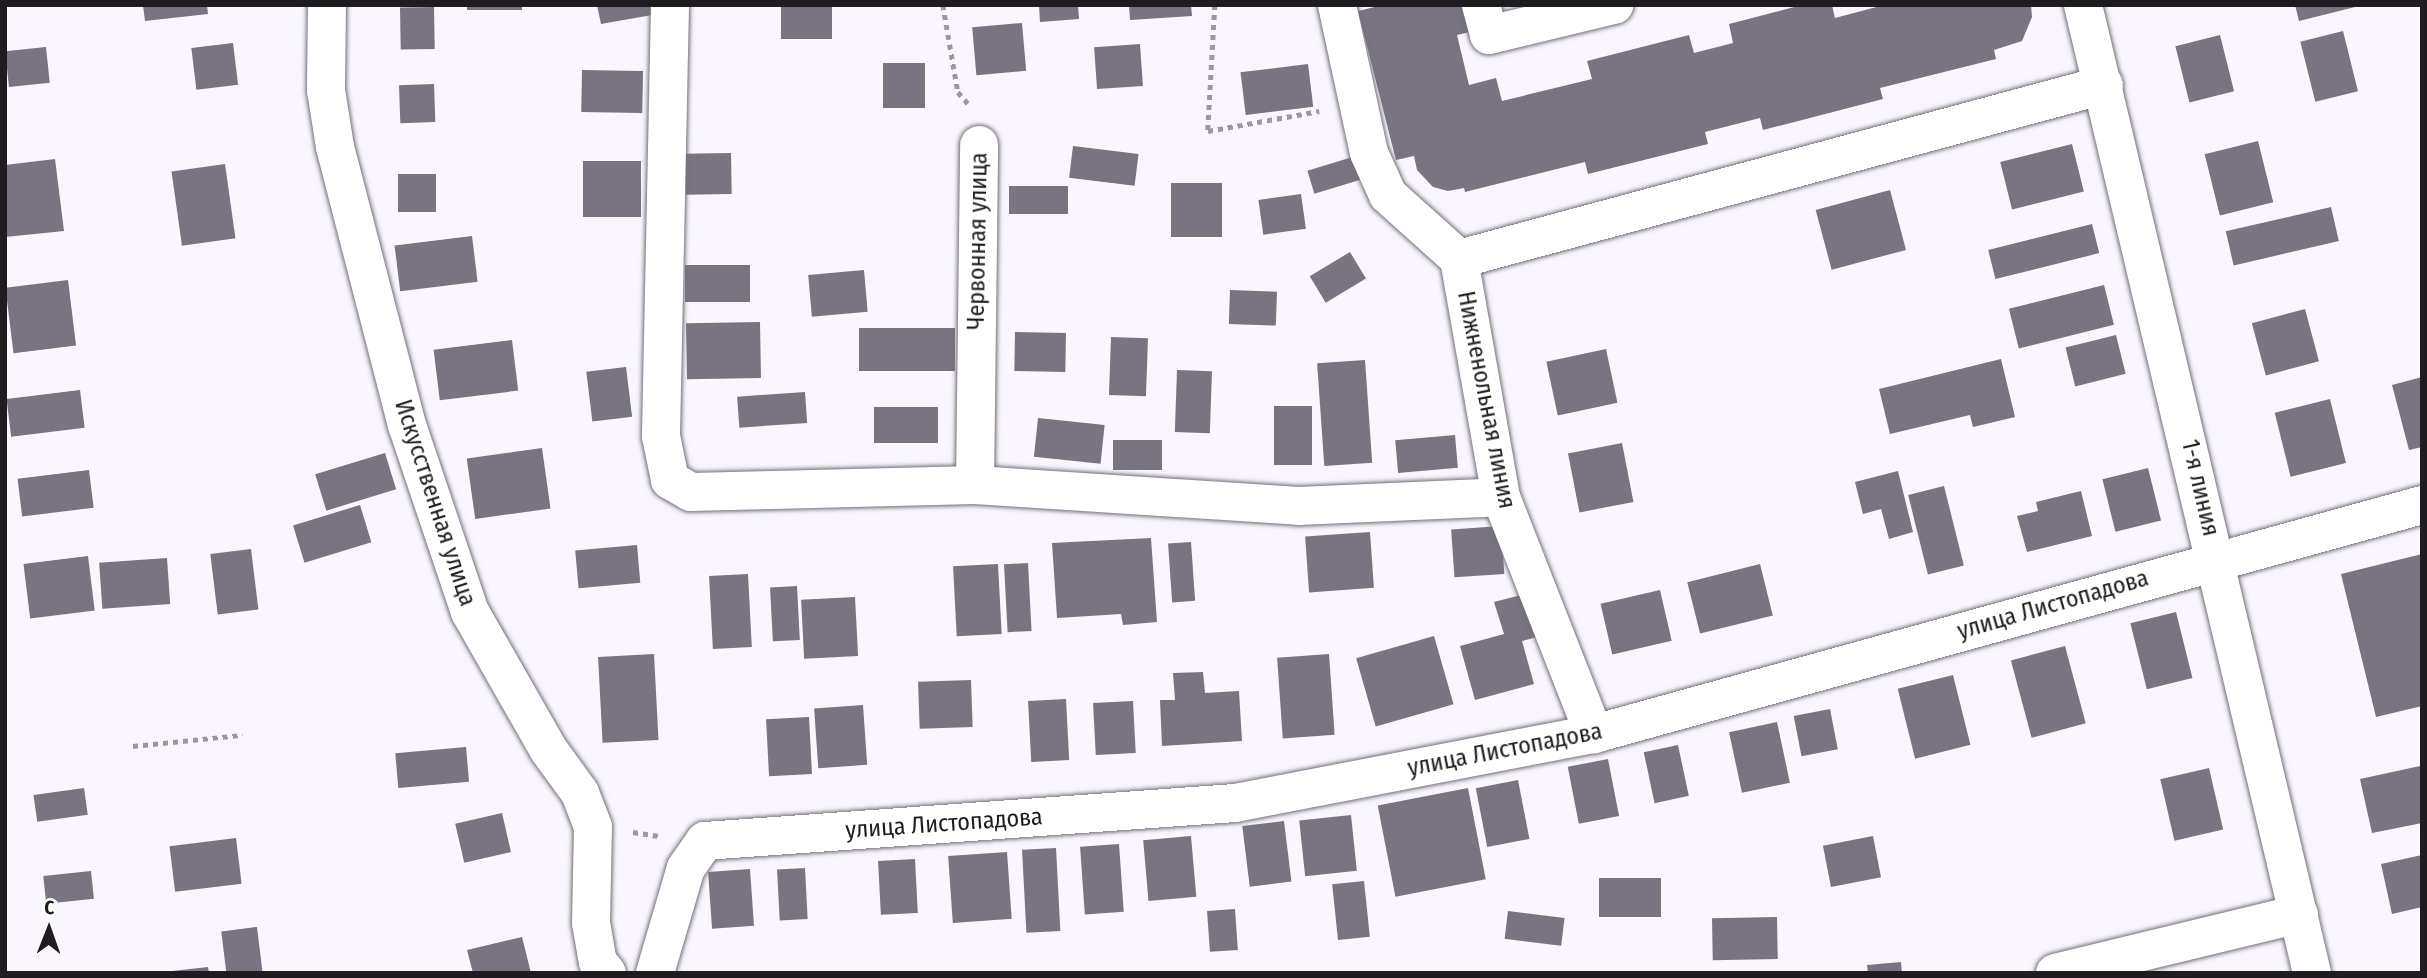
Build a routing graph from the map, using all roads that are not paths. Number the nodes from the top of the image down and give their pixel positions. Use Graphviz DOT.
graph roads {
  1 [pos="327,5"];
  2 [pos="670,5"];
  3 [pos="1337,5"];
  4 [pos="1481,5"];
  5 [pos="1614,5"];
  6 [pos="2083,5"];
  7 [pos="2104,85"];
  8 [pos="979,145"];
  9 [pos="1460,259"];
  10 [pos="975,485"];
  11 [pos="1501,497"];
  12 [pos="2422,505"];
  13 [pos="2217,558"];
  14 [pos="1594,734"];
  15 [pos="2299,914"];
  16 [pos="607,973"];
  17 [pos="655,973"];
  18 [pos="2055,973"];
  19 [pos="2312,973"];
  1 -- 16 [label="street, Искусственная улица"];
  2 -- 10 [label="street"];
  3 -- 9 [label="street"];
  4 -- 5 [label="street"];
  6 -- 7 [label="street, 1-я линия"];
  7 -- 9 [label="street"];
  7 -- 13 [label="street, 1-я линия"];
  8 -- 10 [label="street, Червонная улица"];
  9 -- 11 [label="street, Нижненольная линия"];
  10 -- 11 [label="street"];
  11 -- 14 [label="street, Нижненольная линия"];
  12 -- 13 [label="street, улица Листопадова"];
  13 -- 14 [label="street, улица Листопадова"];
  13 -- 15 [label="street, 1-я линия"];
  14 -- 17 [label="street, улица Листопадова"];
  15 -- 18 [label="street"];
  15 -- 19 [label="street, 1-я линия"];
}
